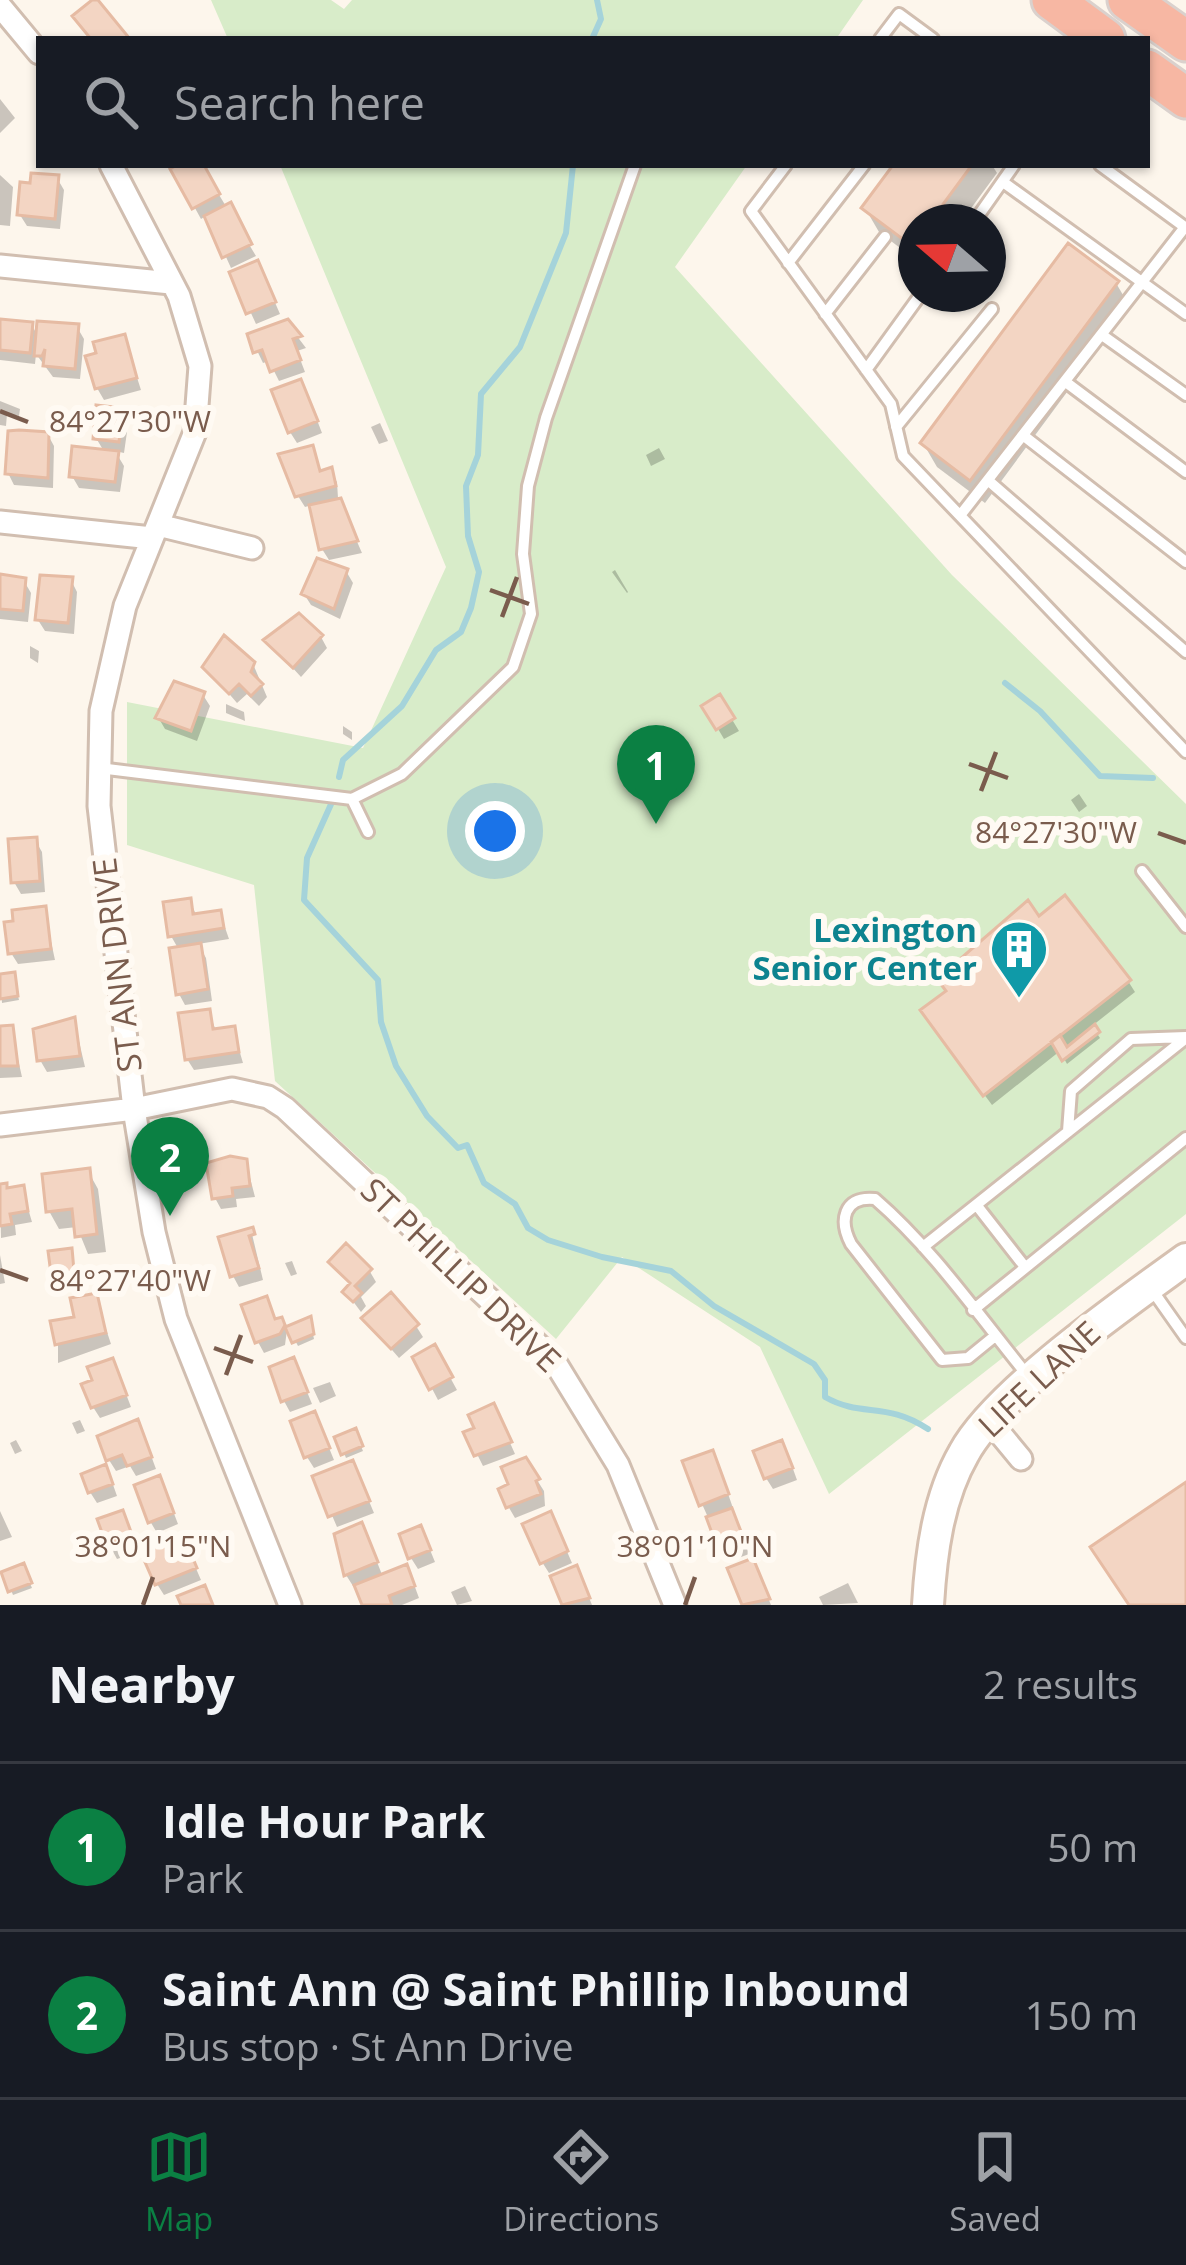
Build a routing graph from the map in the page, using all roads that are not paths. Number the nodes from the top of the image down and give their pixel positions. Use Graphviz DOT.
graph roads {
  1 [pos="1128,0"];
  2 [pos="1165,0"];
  3 [pos="0,7"];
  4 [pos="1062,12"];
  5 [pos="882,36"];
  6 [pos="929,36"];
  7 [pos="1100,36"];
  8 [pos="1186,39"];
  9 [pos="36,49"];
  10 [pos="1150,72"];
  11 [pos="1186,98"];
  12 [pos="113,168"];
  13 [pos="634,168"];
  14 [pos="784,168"];
  15 [pos="862,168"];
  16 [pos="1012,168"];
  17 [pos="1104,168"];
  18 [pos="1003,182"];
  19 [pos="987,204"];
  20 [pos="1185,228"];
  21 [pos="885,237"];
  22 [pos="788,263"];
  23 [pos="0,266"];
  24 [pos="1143,282"];
  25 [pos="171,283"];
  26 [pos="908,312"];
  27 [pos="990,312"];
  28 [pos="825,314"];
  29 [pos="1186,314"];
  30 [pos="1102,335"];
  31 [pos="866,370"];
  32 [pos="1067,383"];
  33 [pos="1186,395"];
  34 [pos="896,427"];
  35 [pos="1024,436"];
  36 [pos="1186,472"];
  37 [pos="990,482"];
  38 [pos="962,513"];
  39 [pos="0,522"];
  40 [pos="155,531"];
  41 [pos="252,548"];
  42 [pos="1186,562"];
  43 [pos="1186,652"];
  44 [pos="1186,752"];
  45 [pos="99,769"];
  46 [pos="352,799"];
  47 [pos="368,832"];
  48 [pos="1142,871"];
  49 [pos="1186,927"];
  50 [pos="1186,1037"];
  51 [pos="134,1109"];
  52 [pos="0,1125"];
  53 [pos="1068,1131"];
  54 [pos="1186,1138"];
  55 [pos="978,1207"];
  56 [pos="922,1247"];
  57 [pos="1186,1259"];
  58 [pos="1025,1267"];
  59 [pos="1149,1284"];
  60 [pos="973,1310"];
  61 [pos="995,1336"];
  62 [pos="1186,1338"];
  63 [pos="1032,1382"];
  64 [pos="988,1418"];
  65 [pos="1021,1459"];
  66 [pos="290,1605"];
  67 [pos="675,1605"];
  68 [pos="928,1605"];
  1 -- 8 [label="highway"];
  2 -- 8 [label="street"];
  3 -- 9 [label="street"];
  4 -- 7 [label="highway"];
  5 -- 6 [label="lane"];
  10 -- 11 [label="highway"];
  12 -- 25 [label="street, ST ANN DRIVE"];
  13 -- 46 [label="lane"];
  14 -- 22 [label="lane"];
  15 -- 22 [label="lane"];
  16 -- 18 [label="lane"];
  17 -- 20 [label="lane"];
  18 -- 19 [label="lane"];
  18 -- 24 [label="lane"];
  20 -- 24 [label="lane"];
  21 -- 28 [label="lane"];
  22 -- 28 [label="lane"];
  23 -- 25 [label="street"];
  24 -- 29 [label="lane"];
  24 -- 30 [label="lane"];
  25 -- 40 [label="street, ST ANN DRIVE"];
  26 -- 31 [label="lane"];
  27 -- 34 [label="lane"];
  28 -- 31 [label="lane"];
  30 -- 32 [label="lane"];
  30 -- 33 [label="lane"];
  31 -- 34 [label="lane"];
  32 -- 35 [label="lane"];
  32 -- 36 [label="lane"];
  34 -- 38 [label="lane"];
  35 -- 37 [label="lane"];
  35 -- 42 [label="lane"];
  37 -- 38 [label="lane"];
  37 -- 43 [label="lane"];
  38 -- 44 [label="lane"];
  39 -- 40 [label="street"];
  40 -- 41 [label="street"];
  40 -- 45 [label="street, ST ANN DRIVE"];
  45 -- 46 [label="lane"];
  45 -- 51 [label="street, ST ANN DRIVE"];
  46 -- 47 [label="lane"];
  48 -- 49 [label="lane"];
  50 -- 53 [label="lane"];
  50 -- 53 [label="lane"];
  51 -- 52 [label="street, ST PHILLIP DRIVE"];
  51 -- 66 [label="street, ST ANN DRIVE"];
  51 -- 67 [label="street, ST PHILLIP DRIVE"];
  53 -- 55 [label="lane"];
  54 -- 58 [label="lane"];
  55 -- 56 [label="lane"];
  55 -- 58 [label="lane"];
  56 -- 60 [label="lane"];
  56 -- 61 [label="lane"];
  57 -- 59 [label="street, LIFE LANE"];
  58 -- 60 [label="lane"];
  59 -- 62 [label="lane"];
  59 -- 63 [label="street, LIFE LANE"];
  60 -- 61 [label="lane"];
  61 -- 63 [label="lane"];
  63 -- 64 [label="street, LIFE LANE"];
  64 -- 65 [label="street"];
  64 -- 68 [label="street, LIFE LANE"];
}
